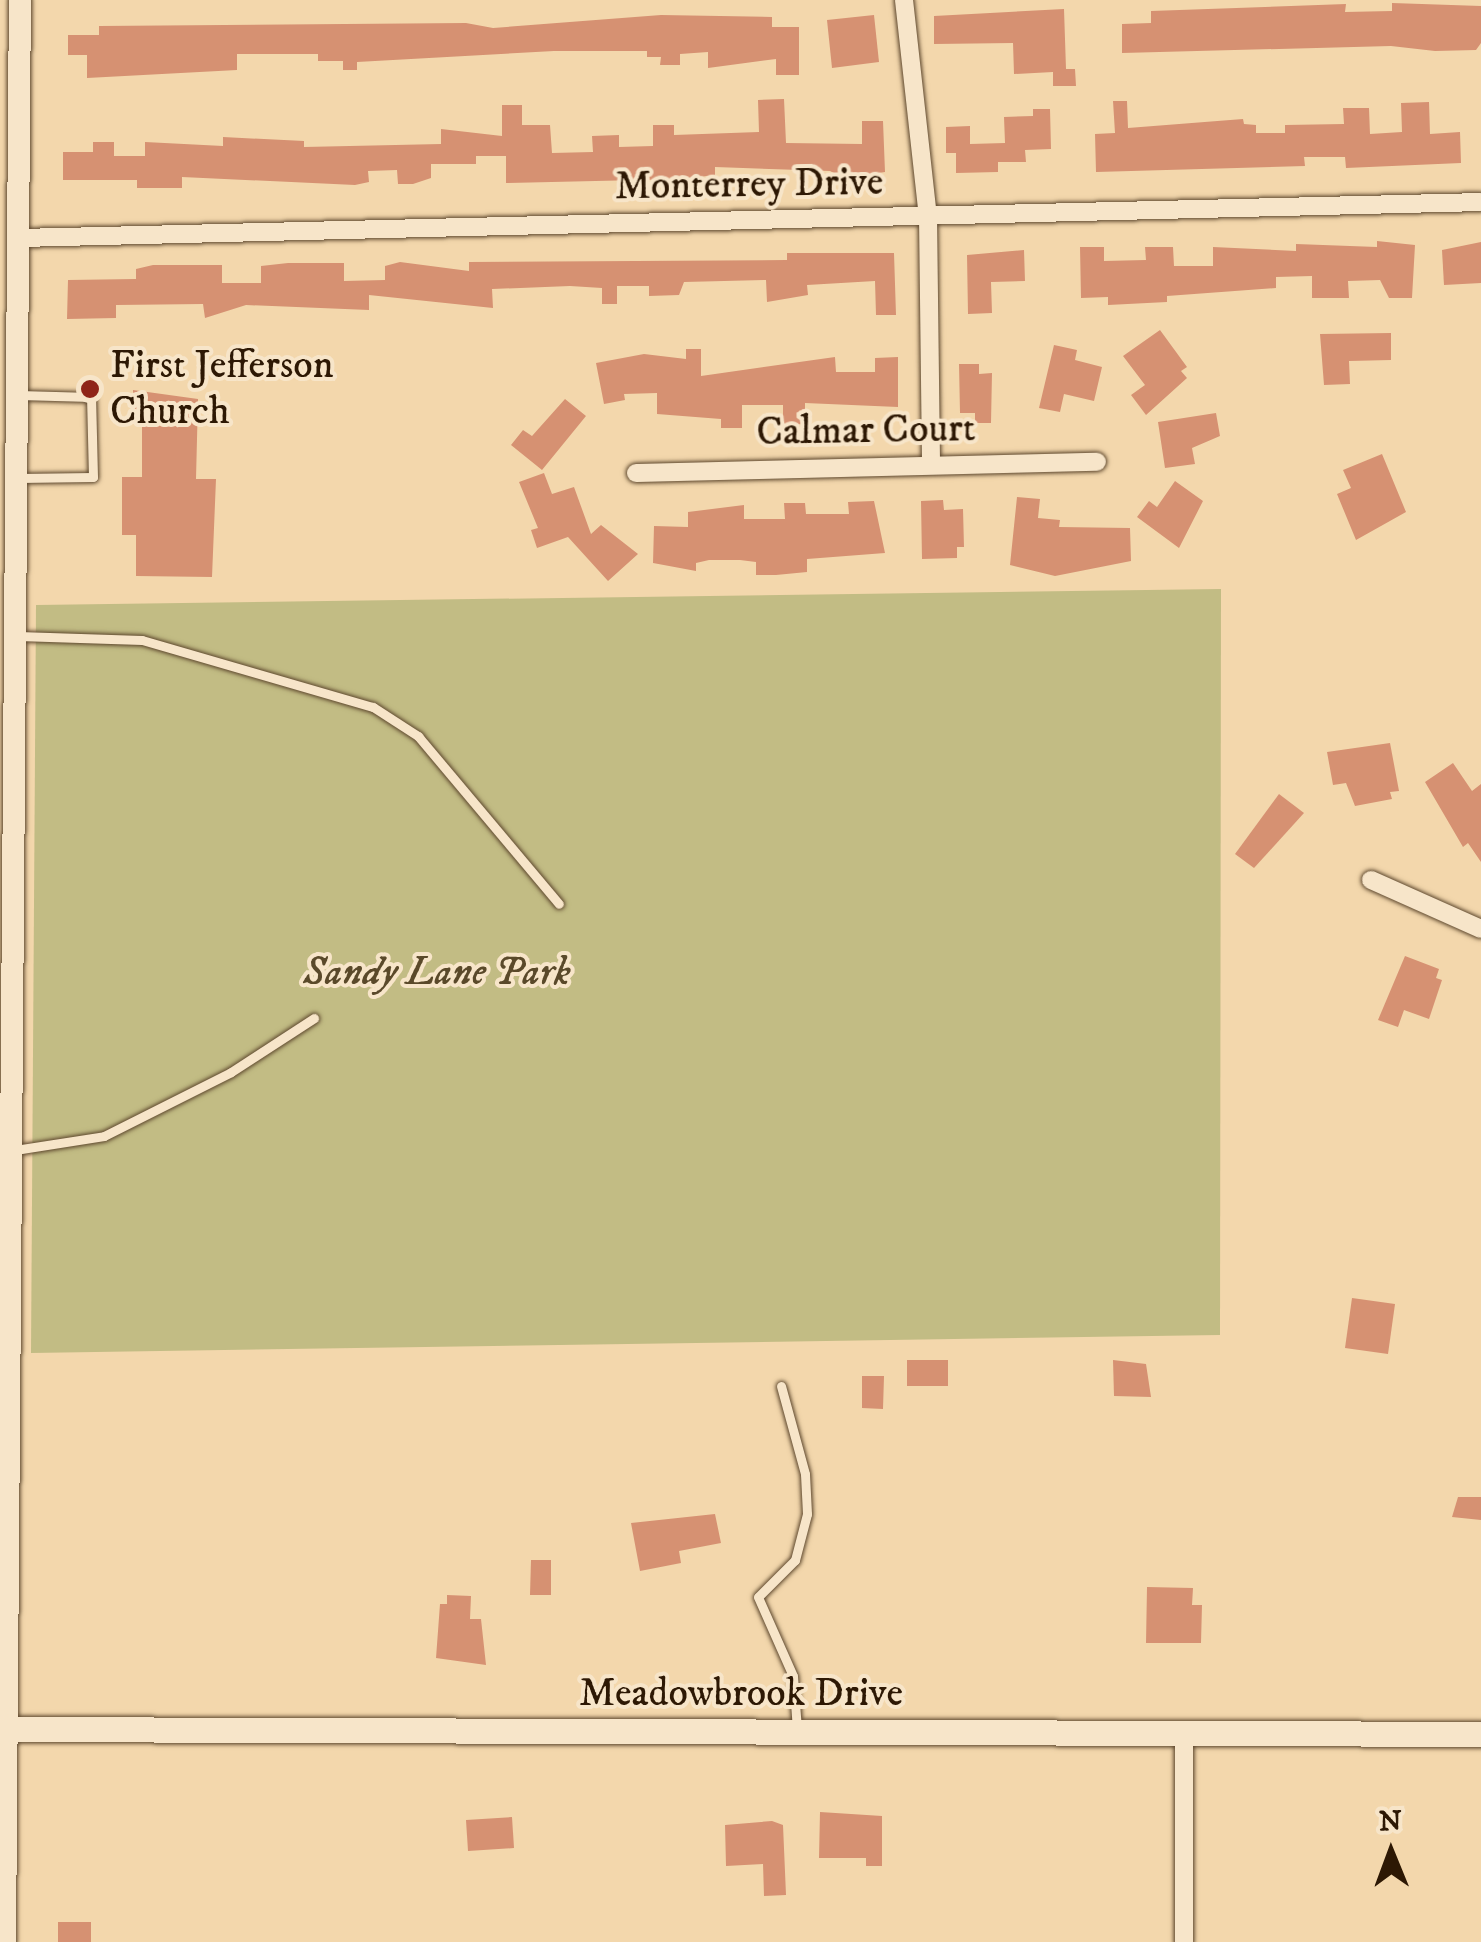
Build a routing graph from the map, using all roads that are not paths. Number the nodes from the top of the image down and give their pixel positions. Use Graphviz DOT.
graph roads {
  1 [pos="20,0"];
  2 [pos="904,0"];
  3 [pos="10,106"];
  4 [pos="1481,202"];
  5 [pos="928,216"];
  6 [pos="20,238"];
  7 [pos="13,381"];
  8 [pos="1098,462"];
  9 [pos="931,463"];
  10 [pos="636,473"];
  11 [pos="19,478"];
  12 [pos="12,628"];
  13 [pos="8,874"];
  14 [pos="1372,880"];
  15 [pos="559,904"];
  16 [pos="1481,929"];
  17 [pos="314,1018"];
  18 [pos="8,1150"];
  19 [pos="781,1386"];
  20 [pos="2,1728"];
  21 [pos="797,1732"];
  22 [pos="1184,1734"];
  23 [pos="1481,1734"];
  24 [pos="6,1942"];
  25 [pos="1184,1942"];
  1 -- 3 [label="street"];
  2 -- 5 [label="street"];
  3 -- 6 [label="street"];
  4 -- 5 [label="street, Monterrey Drive"];
  5 -- 6 [label="street, Monterrey Drive"];
  5 -- 9 [label="street"];
  6 -- 7 [label="street"];
  7 -- 11 [label="street"];
  7 -- 11 [label="lane"];
  8 -- 9 [label="street, Calmar Court"];
  9 -- 10 [label="street, Calmar Court"];
  11 -- 12 [label="street"];
  12 -- 13 [label="street"];
  12 -- 15 [label="lane"];
  13 -- 18 [label="street"];
  14 -- 16 [label="street"];
  17 -- 18 [label="lane"];
  18 -- 20 [label="street"];
  19 -- 21 [label="lane"];
  20 -- 21 [label="main road, Meadowbrook Drive"];
  20 -- 24 [label="street"];
  21 -- 22 [label="main road, Meadowbrook Drive"];
  22 -- 23 [label="main road, Meadowbrook Drive"];
  22 -- 25 [label="street"];
}
